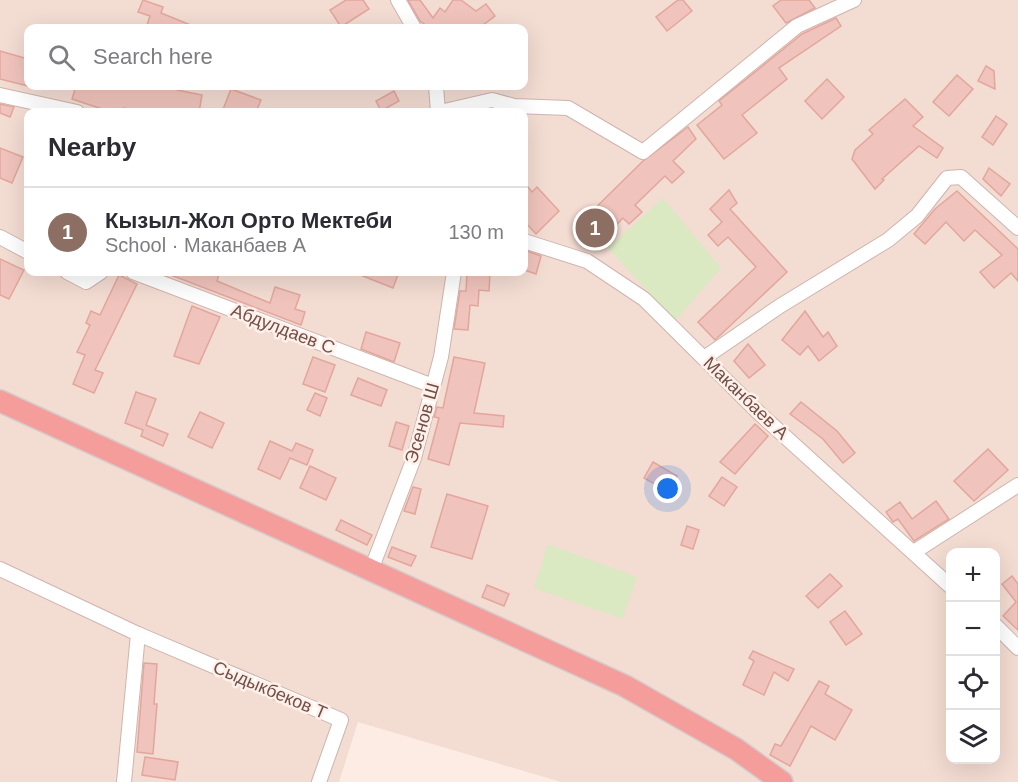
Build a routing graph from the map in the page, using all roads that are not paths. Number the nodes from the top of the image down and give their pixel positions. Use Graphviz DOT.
graph roads {
  1 [pos="398,0"];
  2 [pos="854,0"];
  3 [pos="412,24"];
  4 [pos="436,90"];
  5 [pos="0,95"];
  6 [pos="59,108"];
  7 [pos="439,108"];
  8 [pos="457,108"];
  9 [pos="1018,228"];
  10 [pos="0,237"];
  11 [pos="528,242"];
  12 [pos="24,250"];
  13 [pos="75,276"];
  14 [pos="95,276"];
  15 [pos="144,276"];
  16 [pos="453,276"];
  17 [pos="704,358"];
  18 [pos="433,386"];
  19 [pos="0,401"];
  20 [pos="1018,485"];
  21 [pos="914,552"];
  22 [pos="0,569"];
  23 [pos="371,570"];
  24 [pos="946,581"];
  25 [pos="1000,630"];
  26 [pos="138,634"];
  27 [pos="1018,648"];
  28 [pos="124,782"];
  29 [pos="319,782"];
  30 [pos="782,782"];
  1 -- 3 [label="street"];
  2 -- 8 [label="street"];
  4 -- 7 [label="street"];
  5 -- 6 [label="street"];
  9 -- 17 [label="street"];
  10 -- 12 [label="street"];
  11 -- 17 [label="street, Маканбаев А"];
  13 -- 14 [label="street"];
  15 -- 18 [label="street, Абдулдаев С"];
  16 -- 18 [label="street, Эсенов Ш"];
  17 -- 21 [label="street, Маканбаев А"];
  18 -- 23 [label="street, Эсенов Ш"];
  19 -- 23 [label="highway"];
  20 -- 21 [label="street"];
  21 -- 24 [label="street, Маканбаев А"];
  22 -- 26 [label="street, Сыдыкбеков Т"];
  23 -- 30 [label="highway"];
  25 -- 27 [label="street"];
  26 -- 28 [label="street"];
  26 -- 29 [label="street, Сыдыкбеков Т"];
}
